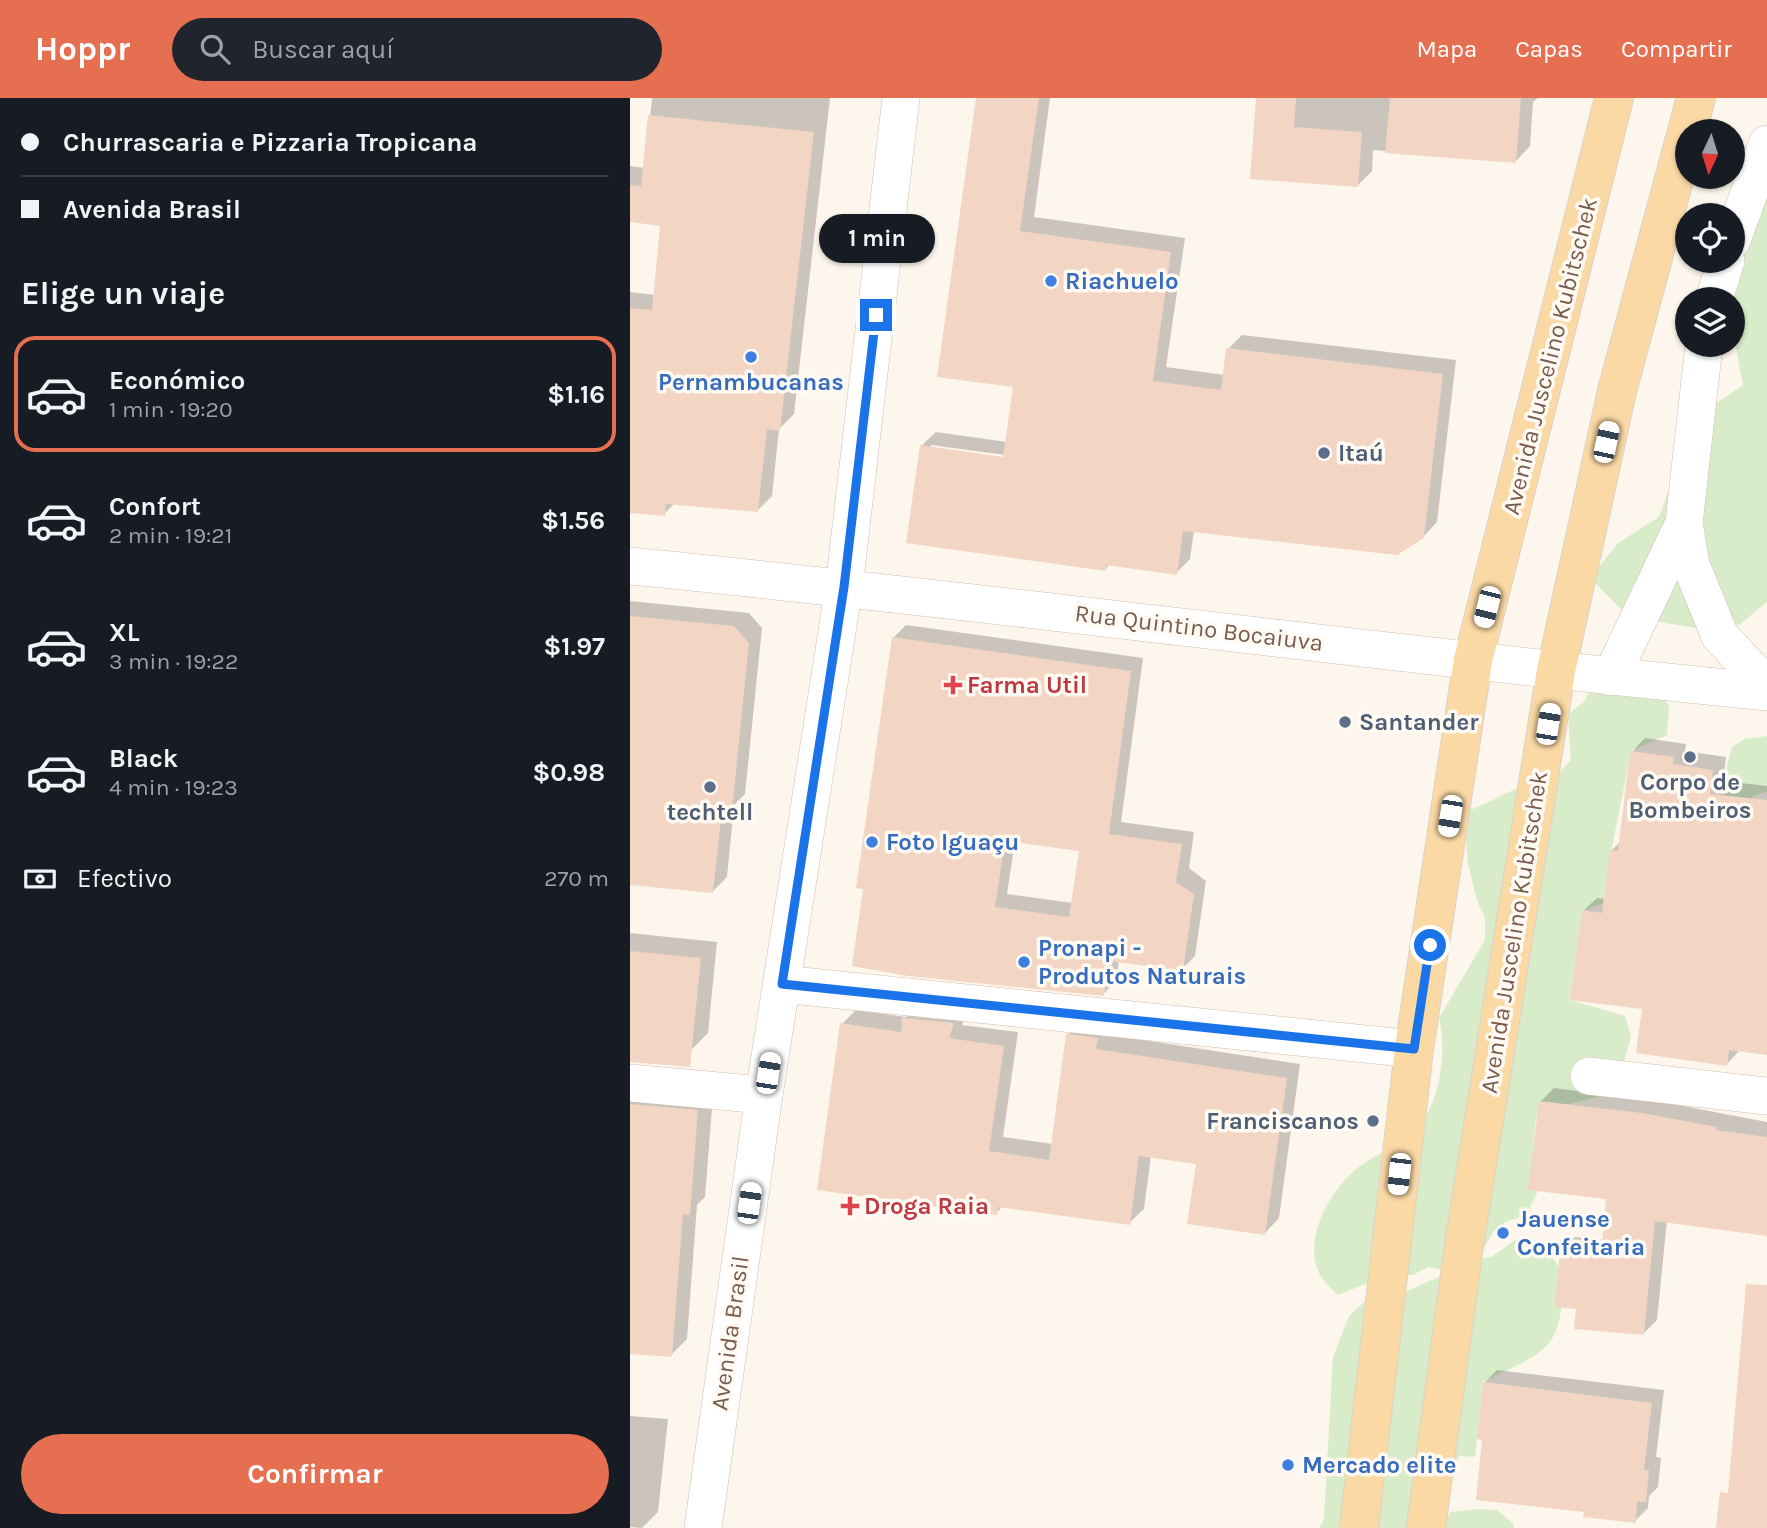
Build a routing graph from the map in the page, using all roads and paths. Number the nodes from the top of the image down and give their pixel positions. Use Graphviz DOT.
graph roads {
  1 [pos="901,98"];
  2 [pos="1614,98"];
  3 [pos="1696,98"];
  4 [pos="1767,144"];
  5 [pos="1745,204"];
  6 [pos="1703,357"];
  7 [pos="1684,523"];
  8 [pos="630,566"];
  9 [pos="844,587"];
  10 [pos="1473,660"];
  11 [pos="1556,671"];
  12 [pos="1612,677"];
  13 [pos="1767,686"];
  14 [pos="1767,692"];
  15 [pos="782,984"];
  16 [pos="1414,1049"];
  17 [pos="1589,1076"];
  18 [pos="630,1083"];
  19 [pos="764,1095"];
  20 [pos="1767,1096"];
  21 [pos="703,1528"];
  22 [pos="1359,1528"];
  23 [pos="1426,1528"];
  1 -- 9 [label="street, Avenida Brasil"];
  2 -- 10 [label="main road, Avenida Juscelino Kubitschek"];
  3 -- 11 [label="main road, Avenida Juscelino Kubitschek"];
  4 -- 5 [label="street"];
  6 -- 7 [label="street"];
  7 -- 12 [label="street"];
  7 -- 13 [label="street"];
  8 -- 9 [label="street, Rua Quintino Bocaiuva"];
  9 -- 10 [label="street, Rua Quintino Bocaiuva"];
  9 -- 15 [label="street, Avenida Brasil"];
  10 -- 11 [label="street, Rua Quintino Bocaiuva"];
  10 -- 16 [label="main road, Avenida Juscelino Kubitschek"];
  11 -- 12 [label="street, Rua Quintino Bocaiuva"];
  11 -- 23 [label="main road, Avenida Juscelino Kubitschek"];
  12 -- 14 [label="street, Rua Quintino Bocaiuva"];
  15 -- 16 [label="street"];
  15 -- 19 [label="street, Avenida Brasil"];
  16 -- 22 [label="main road, Avenida Juscelino Kubitschek"];
  17 -- 20 [label="street"];
  18 -- 19 [label="street"];
  19 -- 21 [label="street, Avenida Brasil"];
}
